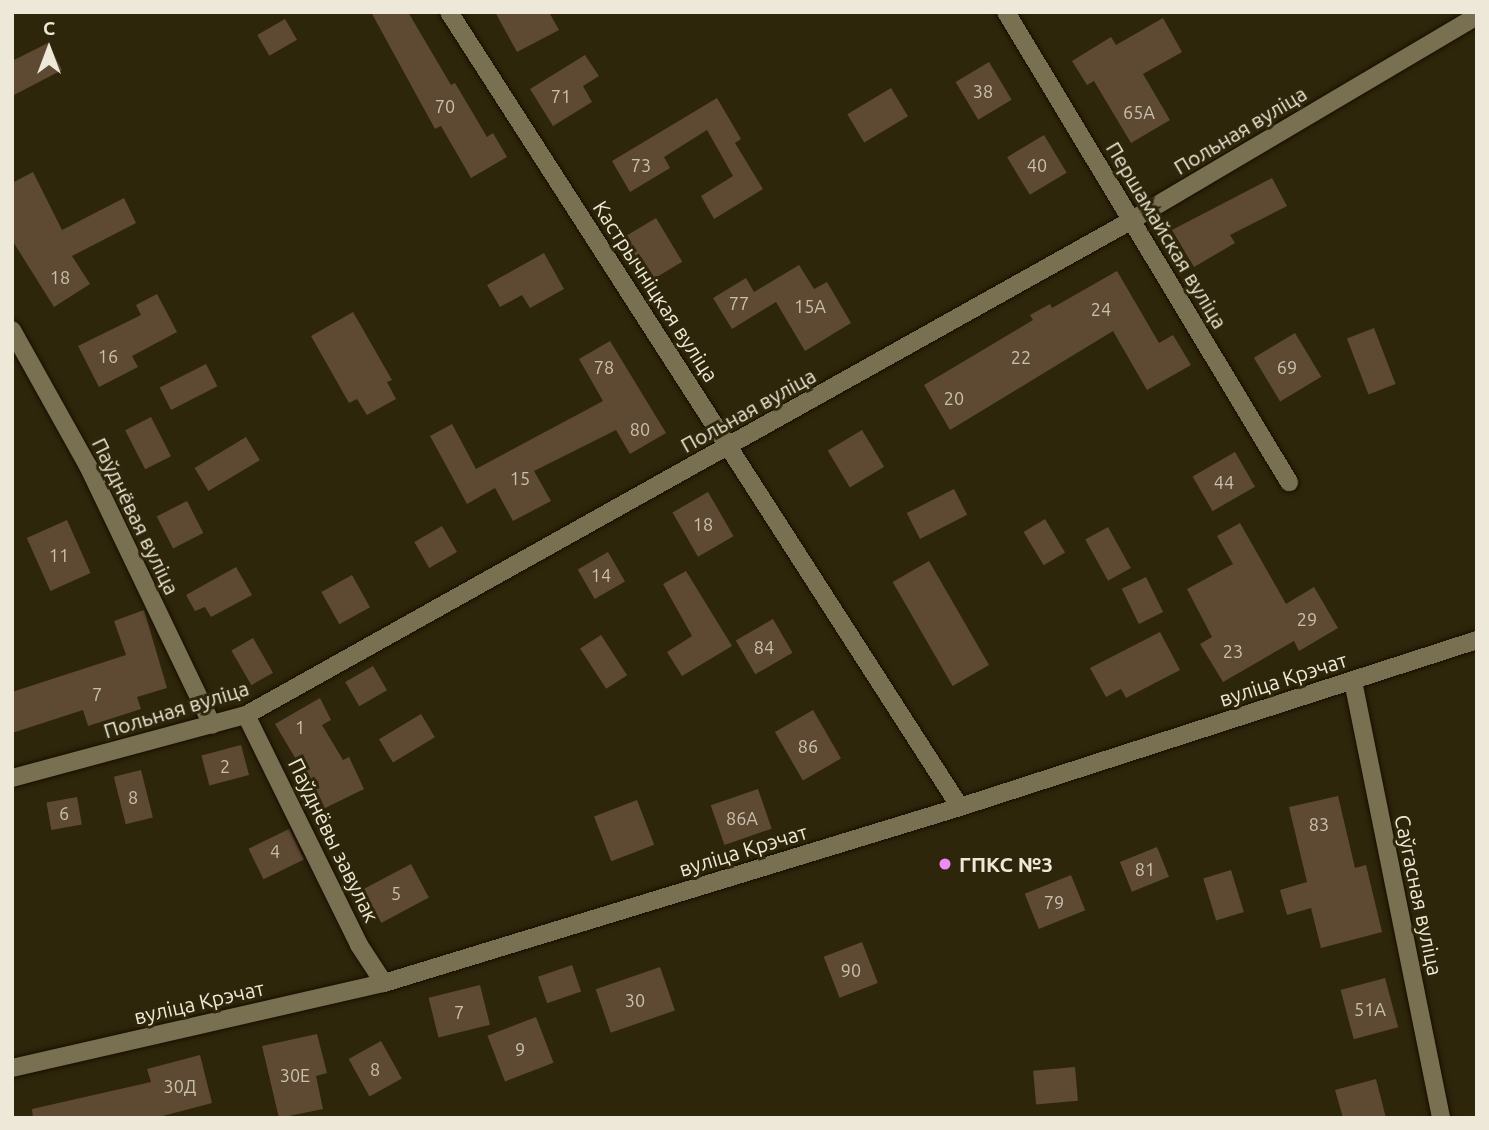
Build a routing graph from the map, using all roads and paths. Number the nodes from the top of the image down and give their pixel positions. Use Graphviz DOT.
graph roads {
  1 [pos="449,12"];
  2 [pos="1006,12"];
  3 [pos="1477,16"];
  4 [pos="1132,219"];
  5 [pos="12,330"];
  6 [pos="729,447"];
  7 [pos="1289,482"];
  8 [pos="1477,640"];
  9 [pos="1353,681"];
  10 [pos="246,715"];
  11 [pos="212,725"];
  12 [pos="12,778"];
  13 [pos="960,807"];
  14 [pos="384,983"];
  15 [pos="12,1068"];
  16 [pos="1441,1118"];
  1 -- 6 [label="street, Кастрычніцкая вуліца"];
  2 -- 4 [label="street, Першамайская вуліца"];
  3 -- 4 [label="street, Польная вуліца"];
  4 -- 6 [label="street, Польная вуліца"];
  4 -- 7 [label="street, Першамайская вуліца"];
  5 -- 11 [label="street, Паўднёвая вуліца"];
  6 -- 10 [label="street, Польная вуліца"];
  6 -- 13 [label="street, Кастрычніцкая вуліца"];
  8 -- 9 [label="street, вуліца Крэчат"];
  9 -- 13 [label="street, вуліца Крэчат"];
  9 -- 16 [label="street, Саўгасная вуліца"];
  10 -- 11 [label="street, Польная вуліца"];
  10 -- 14 [label="street, Паўднёвы завулак"];
  11 -- 12 [label="street, Польная вуліца"];
  13 -- 14 [label="street, вуліца Крэчат"];
  14 -- 15 [label="street, вуліца Крэчат"];
}
